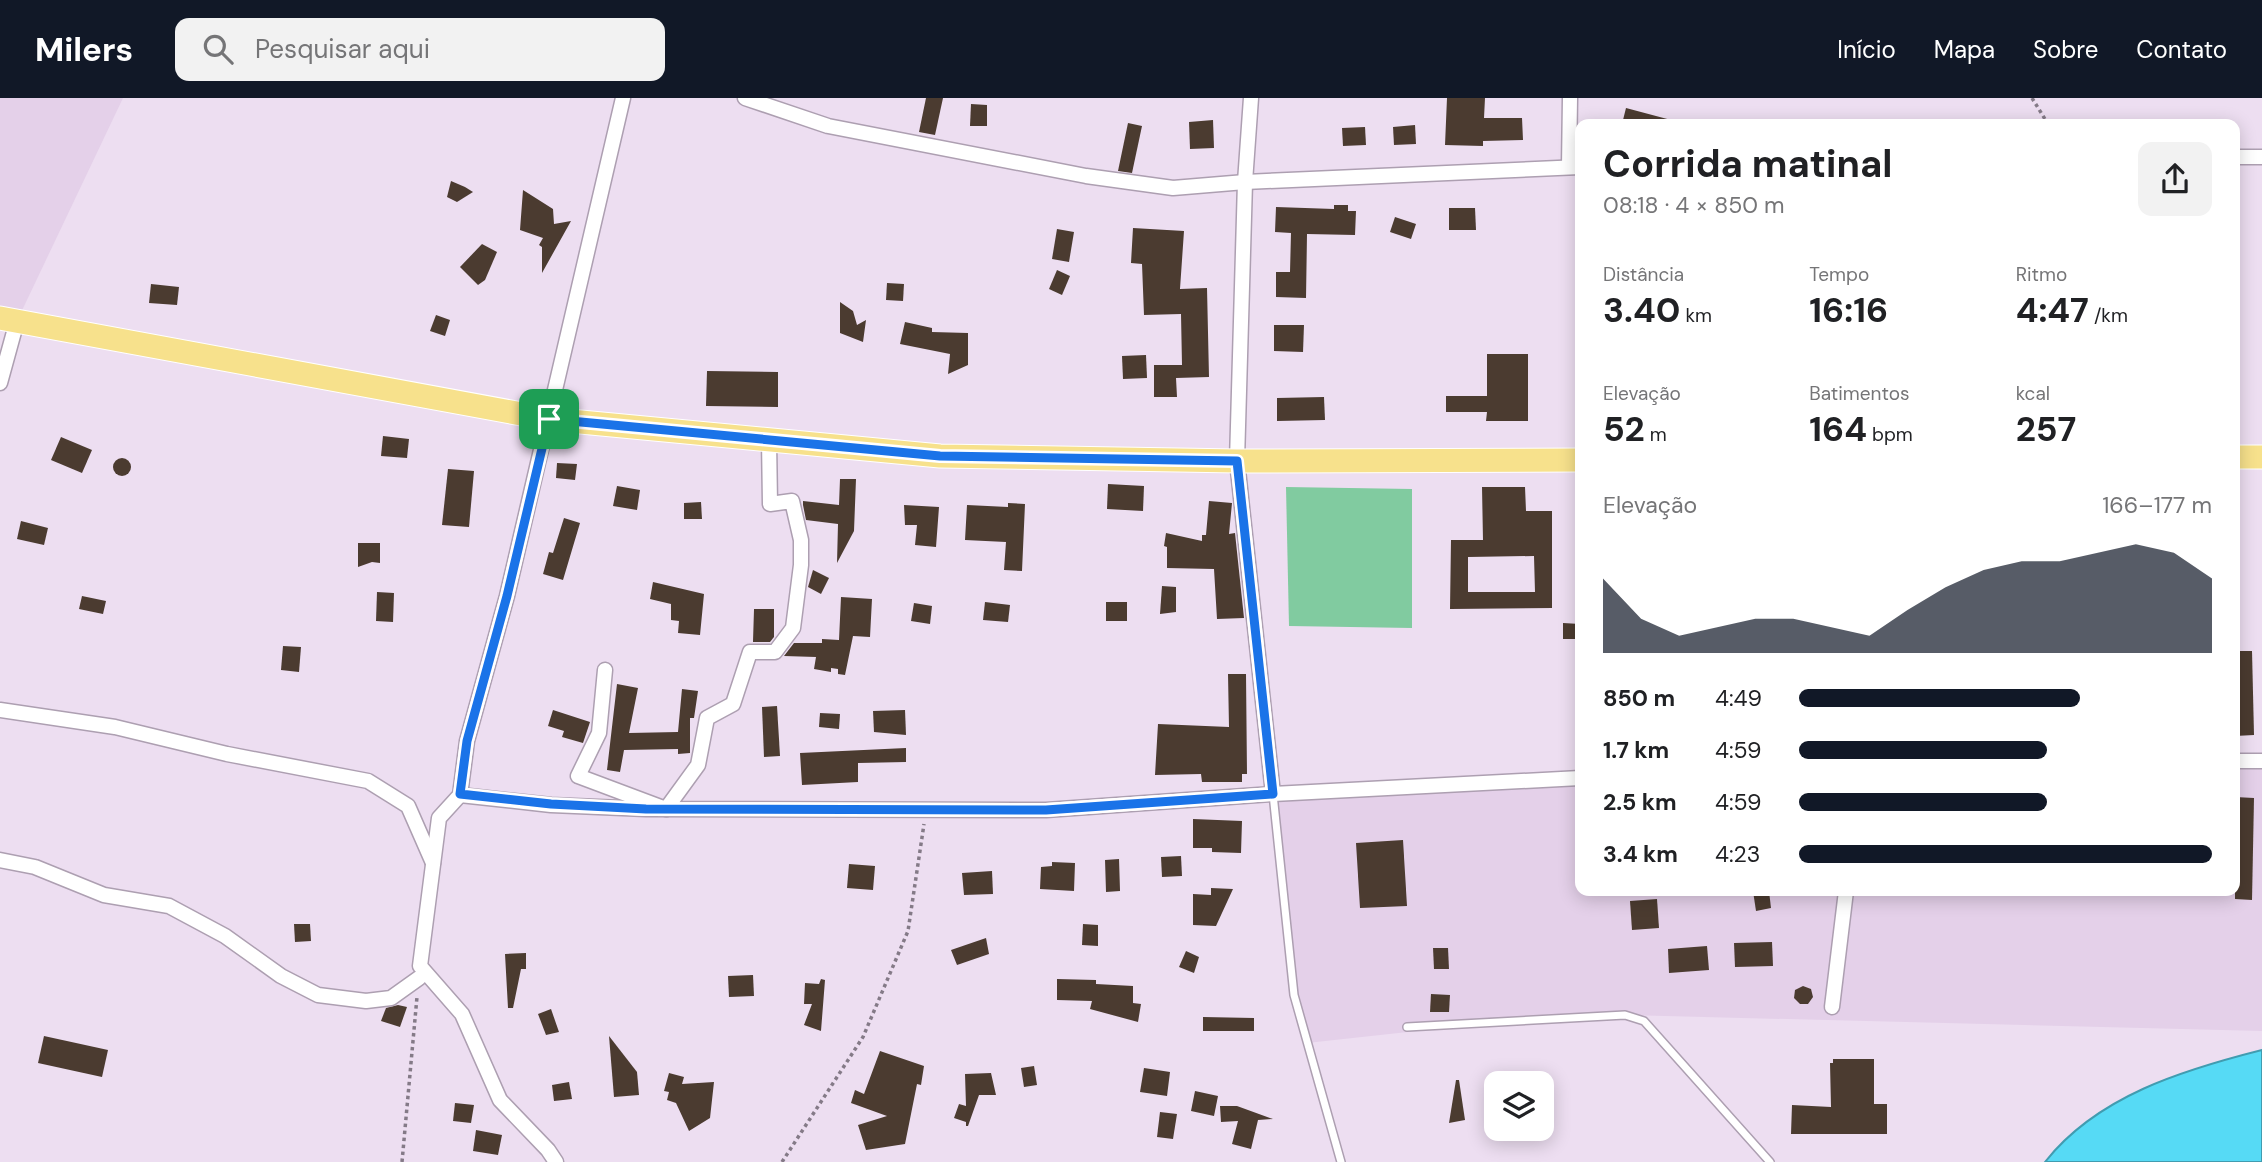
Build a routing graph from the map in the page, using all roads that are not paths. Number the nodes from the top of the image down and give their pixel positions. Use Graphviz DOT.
graph roads {
  1 [pos="623,98"];
  2 [pos="745,98"];
  3 [pos="1251,98"];
  4 [pos="1570,98"];
  5 [pos="2240,157"];
  6 [pos="2262,157"];
  7 [pos="1575,167"];
  8 [pos="1245,182"];
  9 [pos="9,320"];
  10 [pos="0,383"];
  11 [pos="549,419"];
  12 [pos="769,440"];
  13 [pos="2240,457"];
  14 [pos="2262,457"];
  15 [pos="1575,460"];
  16 [pos="1237,461"];
  17 [pos="605,670"];
  18 [pos="0,709"];
  19 [pos="2240,761"];
  20 [pos="2262,761"];
  21 [pos="1575,778"];
  22 [pos="460,794"];
  23 [pos="1273,794"];
  24 [pos="666,809"];
  25 [pos="0,860"];
  26 [pos="433,863"];
  27 [pos="1845,896"];
  28 [pos="419,978"];
  29 [pos="1832,1007"];
  30 [pos="1407,1027"];
  31 [pos="556,1162"];
  32 [pos="1341,1162"];
  33 [pos="1770,1162"];
  1 -- 11 [label="street"];
  2 -- 8 [label="street"];
  3 -- 8 [label="street"];
  4 -- 7 [label="street"];
  5 -- 6 [label="street"];
  7 -- 8 [label="street"];
  8 -- 16 [label="street"];
  9 -- 10 [label="street"];
  9 -- 11 [label="main road"];
  11 -- 12 [label="main road"];
  11 -- 22 [label="street"];
  12 -- 16 [label="main road"];
  12 -- 24 [label="street"];
  13 -- 14 [label="main road"];
  15 -- 16 [label="main road"];
  16 -- 23 [label="street"];
  17 -- 24 [label="street"];
  18 -- 26 [label="street"];
  19 -- 20 [label="street"];
  21 -- 23 [label="street"];
  22 -- 24 [label="street"];
  22 -- 26 [label="street"];
  23 -- 24 [label="street"];
  23 -- 32 [label="lane"];
  25 -- 28 [label="street"];
  26 -- 31 [label="street"];
  27 -- 29 [label="street"];
  30 -- 33 [label="lane"];
}
